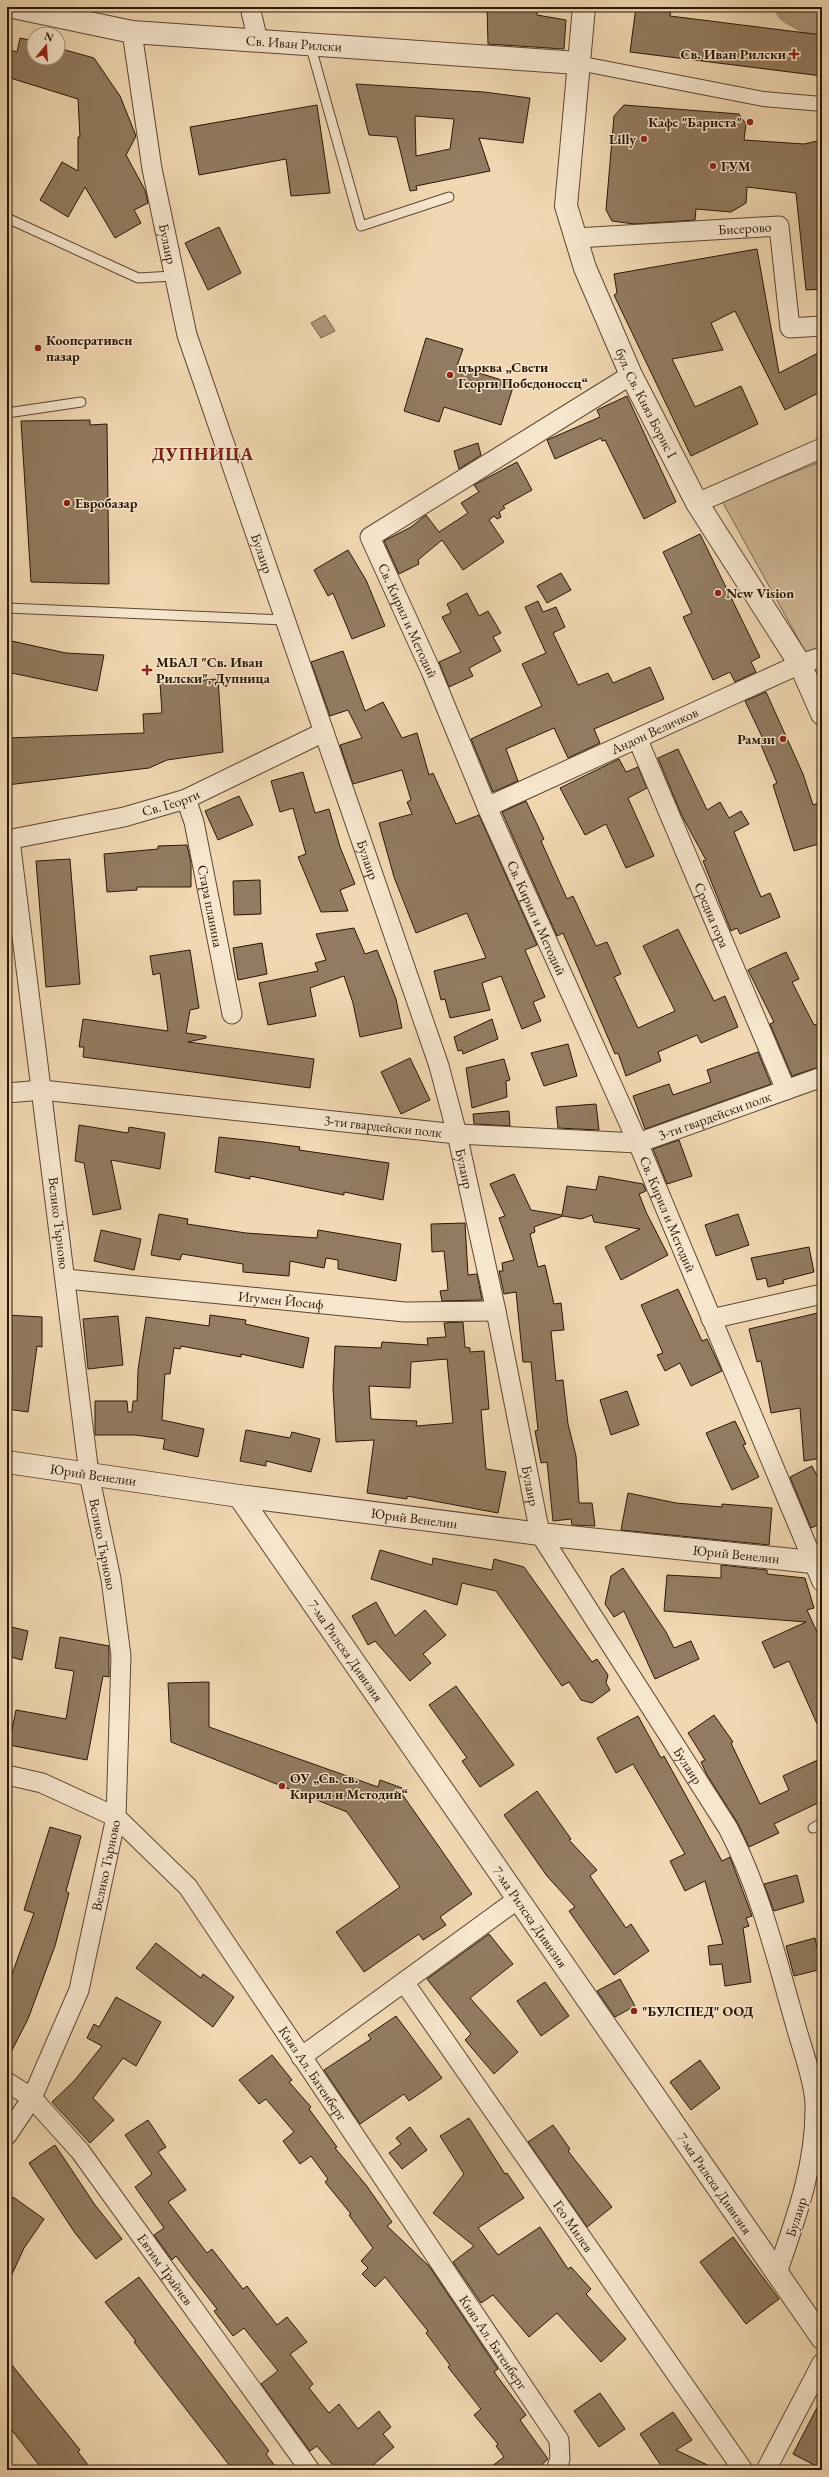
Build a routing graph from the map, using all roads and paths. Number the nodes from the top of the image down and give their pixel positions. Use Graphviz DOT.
graph roads {
  1 [pos="13,7"];
  2 [pos="250,7"];
  3 [pos="584,7"];
  4 [pos="132,32"];
  5 [pos="258,41"];
  6 [pos="309,43"];
  7 [pos="578,63"];
  8 [pos="822,104"];
  9 [pos="449,198"];
  10 [pos="7,218"];
  11 [pos="576,238"];
  12 [pos="173,276"];
  13 [pos="822,326"];
  14 [pos="631,375"];
  15 [pos="81,402"];
  16 [pos="7,413"];
  17 [pos="822,448"];
  18 [pos="697,503"];
  19 [pos="7,608"];
  20 [pos="285,620"];
  21 [pos="822,658"];
  22 [pos="800,664"];
  23 [pos="822,714"];
  24 [pos="324,732"];
  25 [pos="638,740"];
  26 [pos="186,799"];
  27 [pos="487,807"];
  28 [pos="9,840"];
  29 [pos="232,1014"];
  30 [pos="822,1077"];
  31 [pos="42,1090"];
  32 [pos="786,1090"];
  33 [pos="7,1094"];
  34 [pos="457,1134"];
  35 [pos="638,1143"];
  36 [pos="66,1280"];
  37 [pos="822,1294"];
  38 [pos="496,1311"];
  39 [pos="711,1319"];
  40 [pos="7,1462"];
  41 [pos="89,1474"];
  42 [pos="239,1496"];
  43 [pos="540,1534"];
  44 [pos="817,1561"];
  45 [pos="822,1582"];
  46 [pos="7,1775"];
  47 [pos="116,1817"];
  48 [pos="822,1824"];
  49 [pos="813,1828"];
  50 [pos="518,1899"];
  51 [pos="404,1982"];
  52 [pos="301,2057"];
  53 [pos="7,2082"];
  54 [pos="32,2098"];
  55 [pos="7,2135"];
  56 [pos="777,2273"];
  57 [pos="822,2338"];
  58 [pos="822,2363"];
  59 [pos="310,2470"];
  60 [pos="556,2470"];
  61 [pos="743,2470"];
  62 [pos="766,2470"];
  1 -- 4 [label="street, Св. Иван Рилски"];
  2 -- 5 [label="street"];
  3 -- 7 [label="street, бул. Св. Княз Борис I"];
  4 -- 5 [label="street, Св. Иван Рилски"];
  4 -- 12 [label="street, Булаир"];
  5 -- 6 [label="street, Св. Иван Рилски"];
  6 -- 7 [label="street, Св. Иван Рилски"];
  6 -- 9 [label="lane"];
  7 -- 8 [label="street"];
  7 -- 11 [label="street, бул. Св. Княз Борис I"];
  10 -- 12 [label="lane"];
  11 -- 13 [label="street, Бисерово"];
  11 -- 14 [label="street, бул. Св. Княз Борис I"];
  12 -- 20 [label="street, Булаир"];
  14 -- 18 [label="street, бул. Св. Княз Борис I"];
  14 -- 27 [label="street, Св. Кирил и Методий"];
  15 -- 16 [label="lane"];
  17 -- 18 [label="street"];
  18 -- 22 [label="street, бул. Св. Княз Борис I"];
  19 -- 20 [label="lane"];
  20 -- 24 [label="street, Булаир"];
  21 -- 22 [label="street, Андон Величков"];
  22 -- 23 [label="street, бул. Св. Княз Борис I"];
  22 -- 25 [label="street, Андон Величков"];
  24 -- 26 [label="street, Св. Георги"];
  24 -- 34 [label="street, Булаир"];
  25 -- 27 [label="street, Андон Величков"];
  25 -- 32 [label="street, Средна гора"];
  26 -- 28 [label="street, Св. Георги"];
  26 -- 29 [label="street, Стара планина"];
  27 -- 35 [label="street, Св. Кирил и Методий"];
  28 -- 31 [label="street, Велико Търново"];
  30 -- 32 [label="street, 3-ти гвардейски полк"];
  31 -- 33 [label="street, 3-ти гвардейски полк"];
  31 -- 34 [label="street, 3-ти гвардейски полк"];
  31 -- 36 [label="street, Велико Търново"];
  32 -- 35 [label="street, 3-ти гвардейски полк"];
  34 -- 35 [label="street, 3-ти гвардейски полк"];
  34 -- 38 [label="street, Булаир"];
  35 -- 39 [label="street, Св. Кирил и Методий"];
  36 -- 38 [label="street, Игумен Йосиф"];
  36 -- 41 [label="street, Велико Търново"];
  37 -- 39 [label="street"];
  38 -- 43 [label="street, Булаир"];
  39 -- 44 [label="street, Св. Кирил и Методий"];
  40 -- 41 [label="street, Юрий Венелин"];
  41 -- 42 [label="street, Юрий Венелин"];
  41 -- 47 [label="street, Велико Търново"];
  42 -- 43 [label="street, Юрий Венелин"];
  42 -- 50 [label="street, 7-ма Рилска Дивизия"];
  43 -- 44 [label="street, Юрий Венелин"];
  43 -- 56 [label="street, Булаир"];
  44 -- 45 [label="street, Св. Кирил и Методий"];
  46 -- 47 [label="street, Княз Ал. Батенберг"];
  47 -- 52 [label="street, Княз Ал. Батенберг"];
  47 -- 54 [label="street, Велико Търново"];
  48 -- 49 [label="lane"];
  50 -- 51 [label="street"];
  50 -- 56 [label="street, 7-ма Рилска Дивизия"];
  51 -- 52 [label="street"];
  51 -- 61 [label="street, Гео Милев"];
  52 -- 60 [label="street, Княз Ал. Батенберг"];
  53 -- 54 [label="street, Евтим Трайчев"];
  54 -- 55 [label="street, Велико Търново"];
  54 -- 59 [label="street, Евтим Трайчев"];
  56 -- 57 [label="street, 7-ма Рилска Дивизия"];
  58 -- 62 [label="street"];
}
